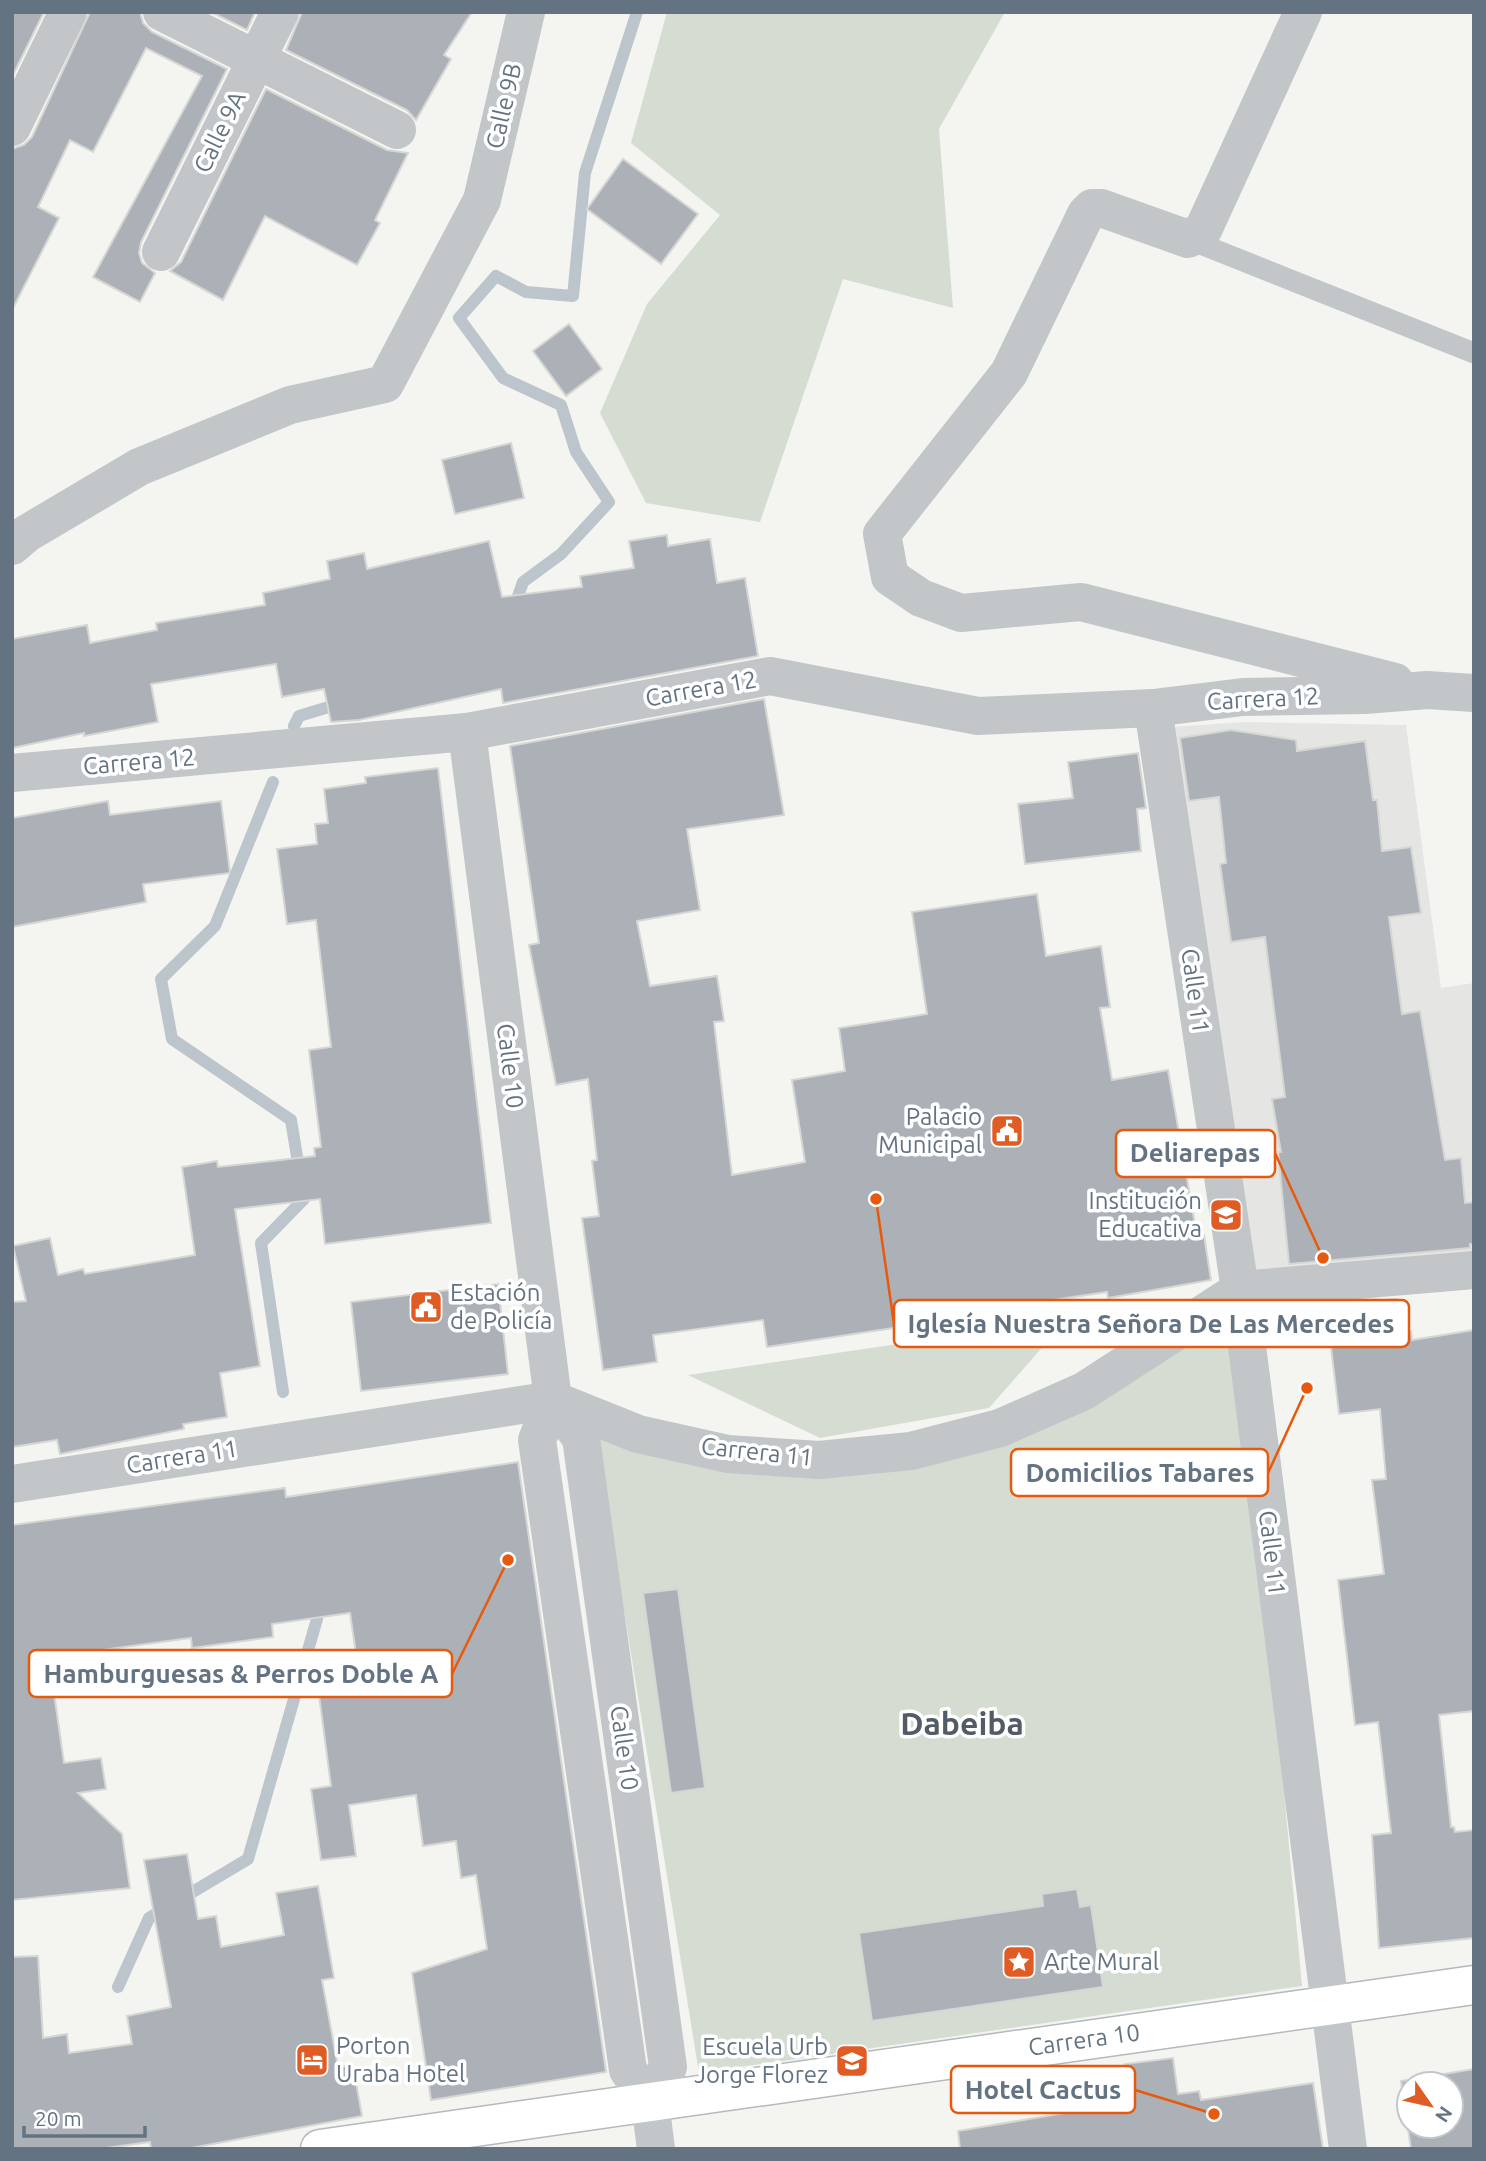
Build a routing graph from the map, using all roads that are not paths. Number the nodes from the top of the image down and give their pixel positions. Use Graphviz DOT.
graph roads {
  1 [pos="68,12"];
  2 [pos="162,12"];
  3 [pos="280,12"];
  4 [pos="526,12"];
  5 [pos="1303,12"];
  6 [pos="255,60"];
  7 [pos="12,127"];
  8 [pos="397,131"];
  9 [pos="1188,239"];
  10 [pos="162,252"];
  11 [pos="1474,353"];
  12 [pos="12,546"];
  13 [pos="1474,681"];
  14 [pos="1427,690"];
  15 [pos="1474,693"];
  16 [pos="1153,708"];
  17 [pos="467,732"];
  18 [pos="12,773"];
  19 [pos="1474,1270"];
  20 [pos="1240,1290"];
  21 [pos="553,1399"];
  22 [pos="12,1483"];
  23 [pos="1474,1985"];
  24 [pos="1328,2006"];
  25 [pos="650,2102"];
  26 [pos="320,2149"];
  27 [pos="656,2149"];
  28 [pos="1348,2149"];
  1 -- 7 [label="street"];
  2 -- 6 [label="street"];
  3 -- 6 [label="street, Calle 9A"];
  4 -- 12 [label="street, Calle 9B"];
  5 -- 9 [label="street"];
  6 -- 8 [label="street"];
  6 -- 10 [label="street, Calle 9A"];
  9 -- 11 [label="lane"];
  9 -- 14 [label="street"];
  13 -- 14 [label="street"];
  14 -- 15 [label="street, Carrera 12"];
  14 -- 16 [label="street, Carrera 12"];
  16 -- 17 [label="street, Carrera 12"];
  16 -- 20 [label="street, Calle 11"];
  17 -- 18 [label="street, Carrera 12"];
  17 -- 21 [label="street, Calle 10"];
  19 -- 20 [label="street, Carrera 11"];
  20 -- 21 [label="street, Carrera 11"];
  20 -- 24 [label="street, Calle 11"];
  21 -- 22 [label="street, Carrera 11"];
  21 -- 25 [label="street, Calle 10"];
  23 -- 24 [label="main road, Carrera 10"];
  24 -- 25 [label="main road, Carrera 10"];
  24 -- 28 [label="street, Calle 11"];
  25 -- 26 [label="main road, Carrera 10"];
  25 -- 27 [label="street, Calle 10"];
}
